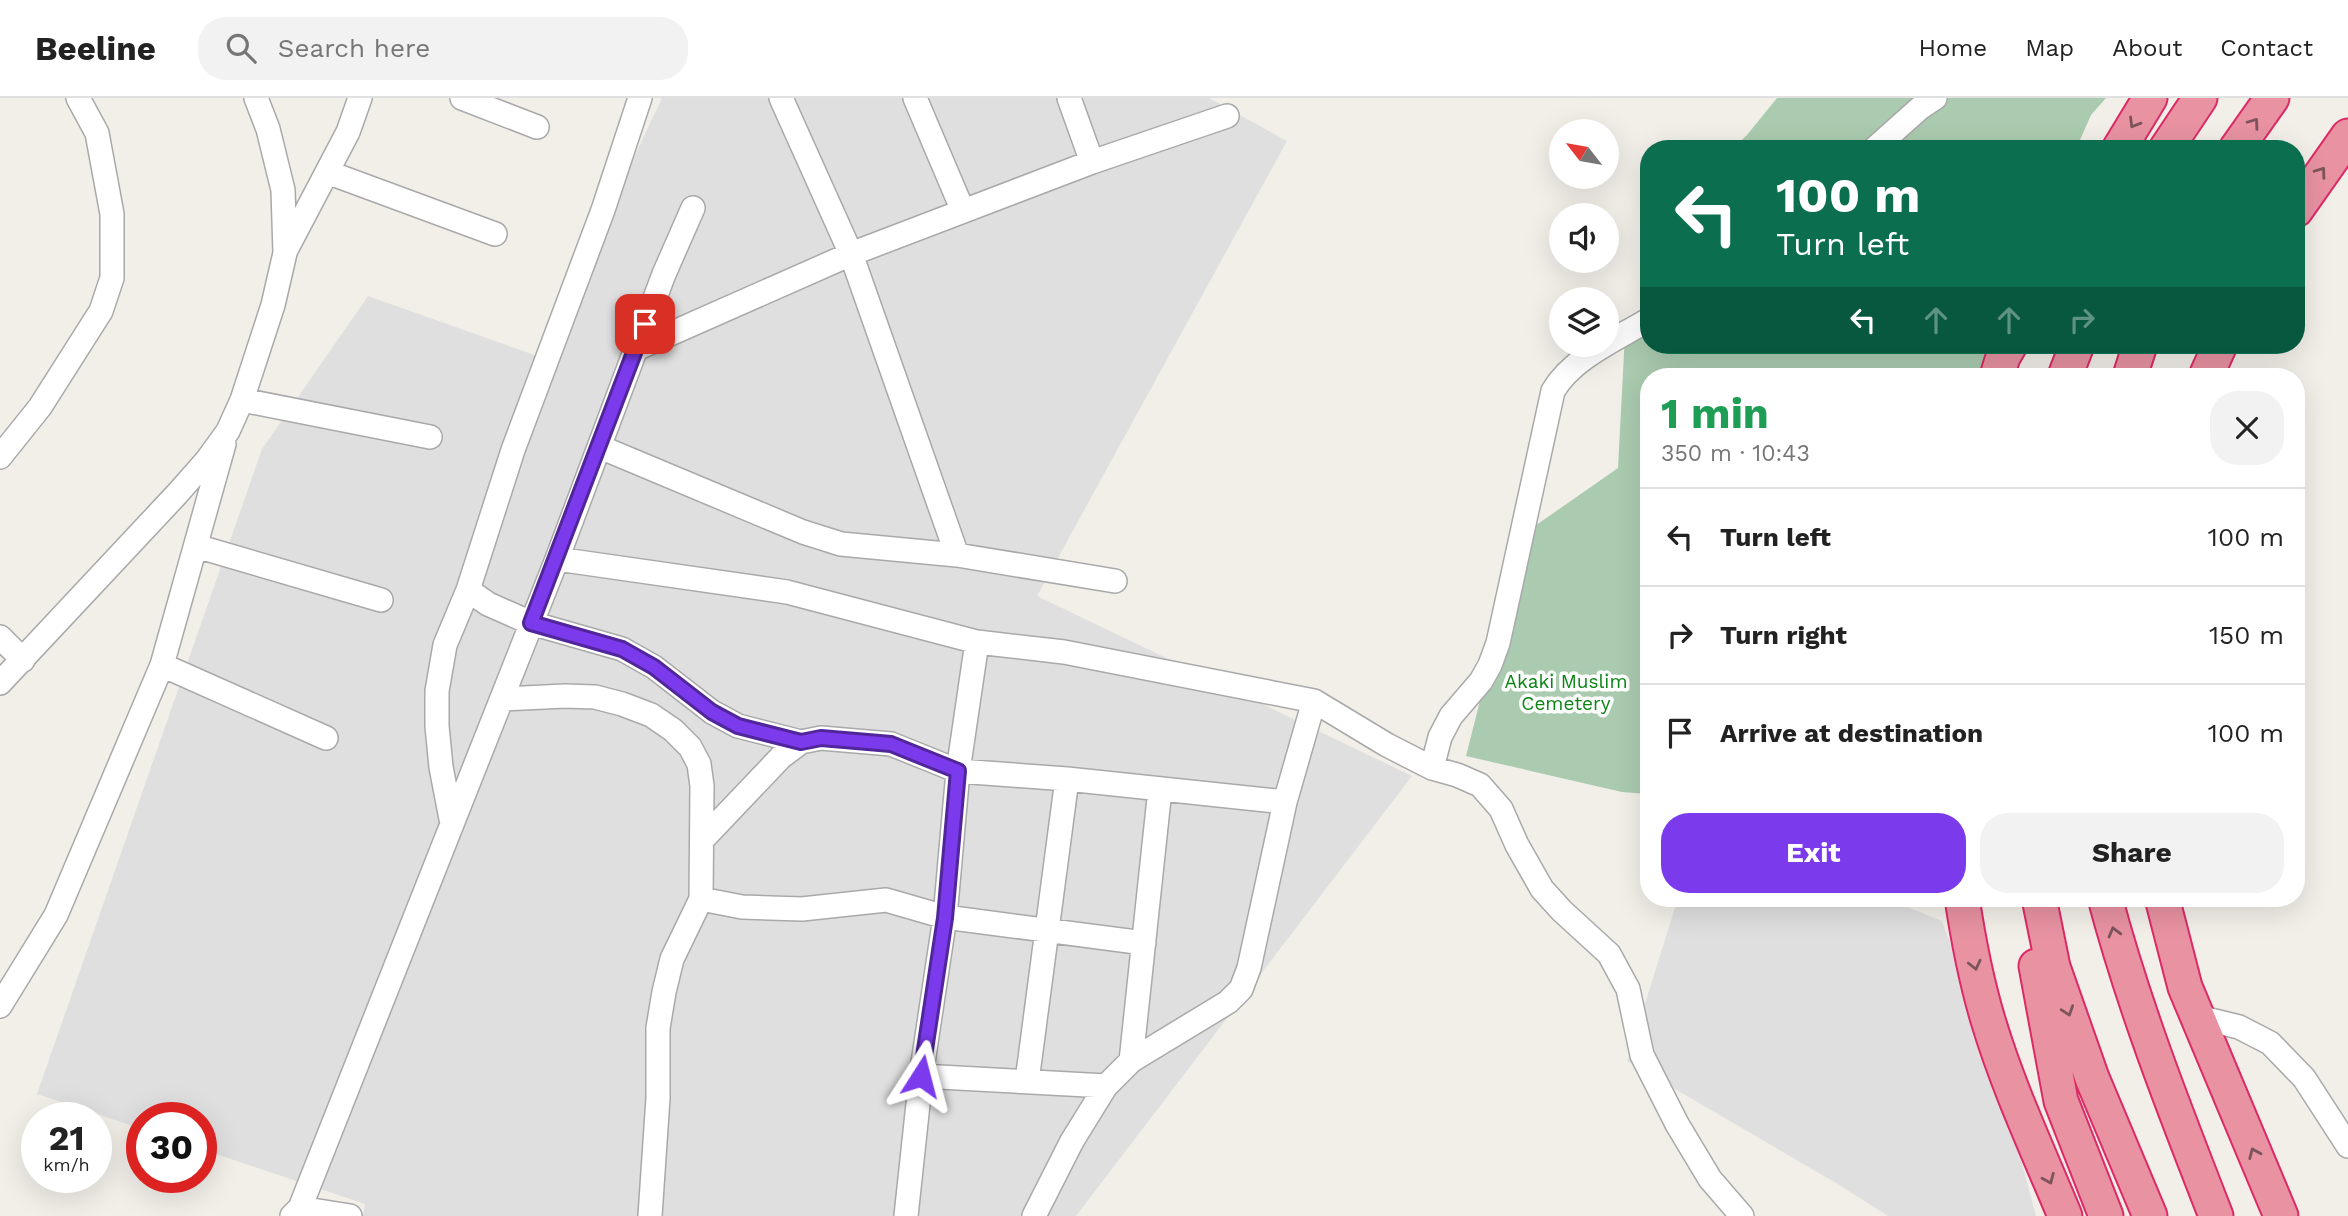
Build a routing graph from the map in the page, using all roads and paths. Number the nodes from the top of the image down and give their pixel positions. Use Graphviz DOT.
graph roads {
  1 [pos="78,98"];
  2 [pos="256,98"];
  3 [pos="360,98"];
  4 [pos="462,98"];
  5 [pos="640,98"];
  6 [pos="781,98"];
  7 [pos="915,98"];
  8 [pos="1069,98"];
  9 [pos="1935,98"];
  10 [pos="2150,98"];
  11 [pos="2200,98"];
  12 [pos="2272,98"];
  13 [pos="1227,117"];
  14 [pos="537,127"];
  15 [pos="2348,136"];
  16 [pos="1884,140"];
  17 [pos="2124,140"];
  18 [pos="2172,140"];
  19 [pos="2242,140"];
  20 [pos="1092,162"];
  21 [pos="327,172"];
  22 [pos="2305,197"];
  23 [pos="693,208"];
  24 [pos="963,211"];
  25 [pos="495,234"];
  26 [pos="285,253"];
  27 [pos="851,254"];
  28 [pos="1640,325"];
  29 [pos="636,348"];
  30 [pos="242,400"];
  31 [pos="228,431"];
  32 [pos="430,437"];
  33 [pos="600,447"];
  34 [pos="0,457"];
  35 [pos="195,546"];
  36 [pos="957,555"];
  37 [pos="557,559"];
  38 [pos="1115,581"];
  39 [pos="468,590"];
  40 [pos="381,600"];
  41 [pos="531,623"];
  42 [pos="0,637"];
  43 [pos="977,642"];
  44 [pos="23,660"];
  45 [pos="162,665"];
  46 [pos="0,683"];
  47 [pos="502,699"];
  48 [pos="1314,701"];
  49 [pos="327,738"];
  50 [pos="801,742"];
  51 [pos="1432,768"];
  52 [pos="958,771"];
  53 [pos="1067,779"];
  54 [pos="1160,789"];
  55 [pos="1285,802"];
  56 [pos="452,824"];
  57 [pos="702,840"];
  58 [pos="701,899"];
  59 [pos="1963,907"];
  60 [pos="2032,907"];
  61 [pos="2041,907"];
  62 [pos="2107,907"];
  63 [pos="2164,907"];
  64 [pos="945,918"];
  65 [pos="1047,930"];
  66 [pos="1144,943"];
  67 [pos="0,1006"];
  68 [pos="2198,1017"];
  69 [pos="1132,1061"];
  70 [pos="2158,1067"];
  71 [pos="921,1076"];
  72 [pos="1027,1081"];
  73 [pos="1106,1086"];
  74 [pos="2348,1146"];
  75 [pos="296,1212"];
  76 [pos="350,1216"];
  77 [pos="650,1216"];
  78 [pos="906,1216"];
  79 [pos="1034,1216"];
  80 [pos="1742,1216"];
  81 [pos="2065,1216"];
  82 [pos="2106,1216"];
  83 [pos="2150,1216"];
  84 [pos="2216,1216"];
  85 [pos="2236,1216"];
  86 [pos="2281,1216"];
  1 -- 34 [label="street"];
  2 -- 26 [label="street"];
  3 -- 21 [label="street"];
  4 -- 14 [label="street"];
  5 -- 39 [label="street"];
  6 -- 27 [label="street"];
  7 -- 24 [label="street"];
  8 -- 20 [label="street"];
  9 -- 16 [label="street"];
  10 -- 17 [label="highway, one-way"];
  11 -- 18 [label="highway"];
  19 -- 12 [label="highway, one-way"];
  13 -- 20 [label="street"];
  22 -- 15 [label="highway, one-way"];
  20 -- 24 [label="street"];
  21 -- 25 [label="street"];
  21 -- 26 [label="street"];
  23 -- 29 [label="street"];
  24 -- 27 [label="street"];
  26 -- 30 [label="street"];
  27 -- 29 [label="street"];
  27 -- 36 [label="street"];
  28 -- 51 [label="street"];
  29 -- 33 [label="street"];
  30 -- 31 [label="street"];
  30 -- 32 [label="street"];
  31 -- 35 [label="street"];
  31 -- 44 [label="street"];
  33 -- 36 [label="street"];
  33 -- 37 [label="street"];
  35 -- 40 [label="street"];
  35 -- 45 [label="street"];
  36 -- 38 [label="street"];
  37 -- 41 [label="street"];
  37 -- 43 [label="street"];
  39 -- 41 [label="street"];
  39 -- 56 [label="street"];
  41 -- 47 [label="street"];
  41 -- 50 [label="street"];
  42 -- 44 [label="street"];
  43 -- 48 [label="street"];
  43 -- 52 [label="street"];
  44 -- 46 [label="street"];
  45 -- 49 [label="street"];
  45 -- 67 [label="street"];
  47 -- 56 [label="street"];
  47 -- 57 [label="street"];
  48 -- 51 [label="street"];
  48 -- 55 [label="street"];
  50 -- 52 [label="street"];
  50 -- 57 [label="street"];
  51 -- 80 [label="street"];
  52 -- 53 [label="street"];
  52 -- 64 [label="street"];
  53 -- 54 [label="street"];
  53 -- 65 [label="street"];
  54 -- 55 [label="street"];
  54 -- 66 [label="street"];
  55 -- 69 [label="street"];
  56 -- 75 [label="street"];
  57 -- 58 [label="street"];
  58 -- 64 [label="street"];
  58 -- 77 [label="street"];
  59 -- 81 [label="highway, one-way"];
  60 -- 82 [label="highway"];
  61 -- 83 [label="highway, one-way"];
  70 -- 62 [label="highway, one-way"];
  63 -- 68 [label="highway"];
  64 -- 65 [label="street"];
  64 -- 71 [label="street"];
  65 -- 66 [label="street"];
  65 -- 72 [label="street"];
  66 -- 69 [label="street"];
  68 -- 74 [label="street"];
  86 -- 68 [label="highway, one-way"];
  69 -- 73 [label="street"];
  70 -- 84 [label="highway"];
  70 -- 85 [label="highway"];
  71 -- 72 [label="street"];
  71 -- 78 [label="street"];
  72 -- 73 [label="street"];
  73 -- 79 [label="street"];
  75 -- 76 [label="street"];
}
